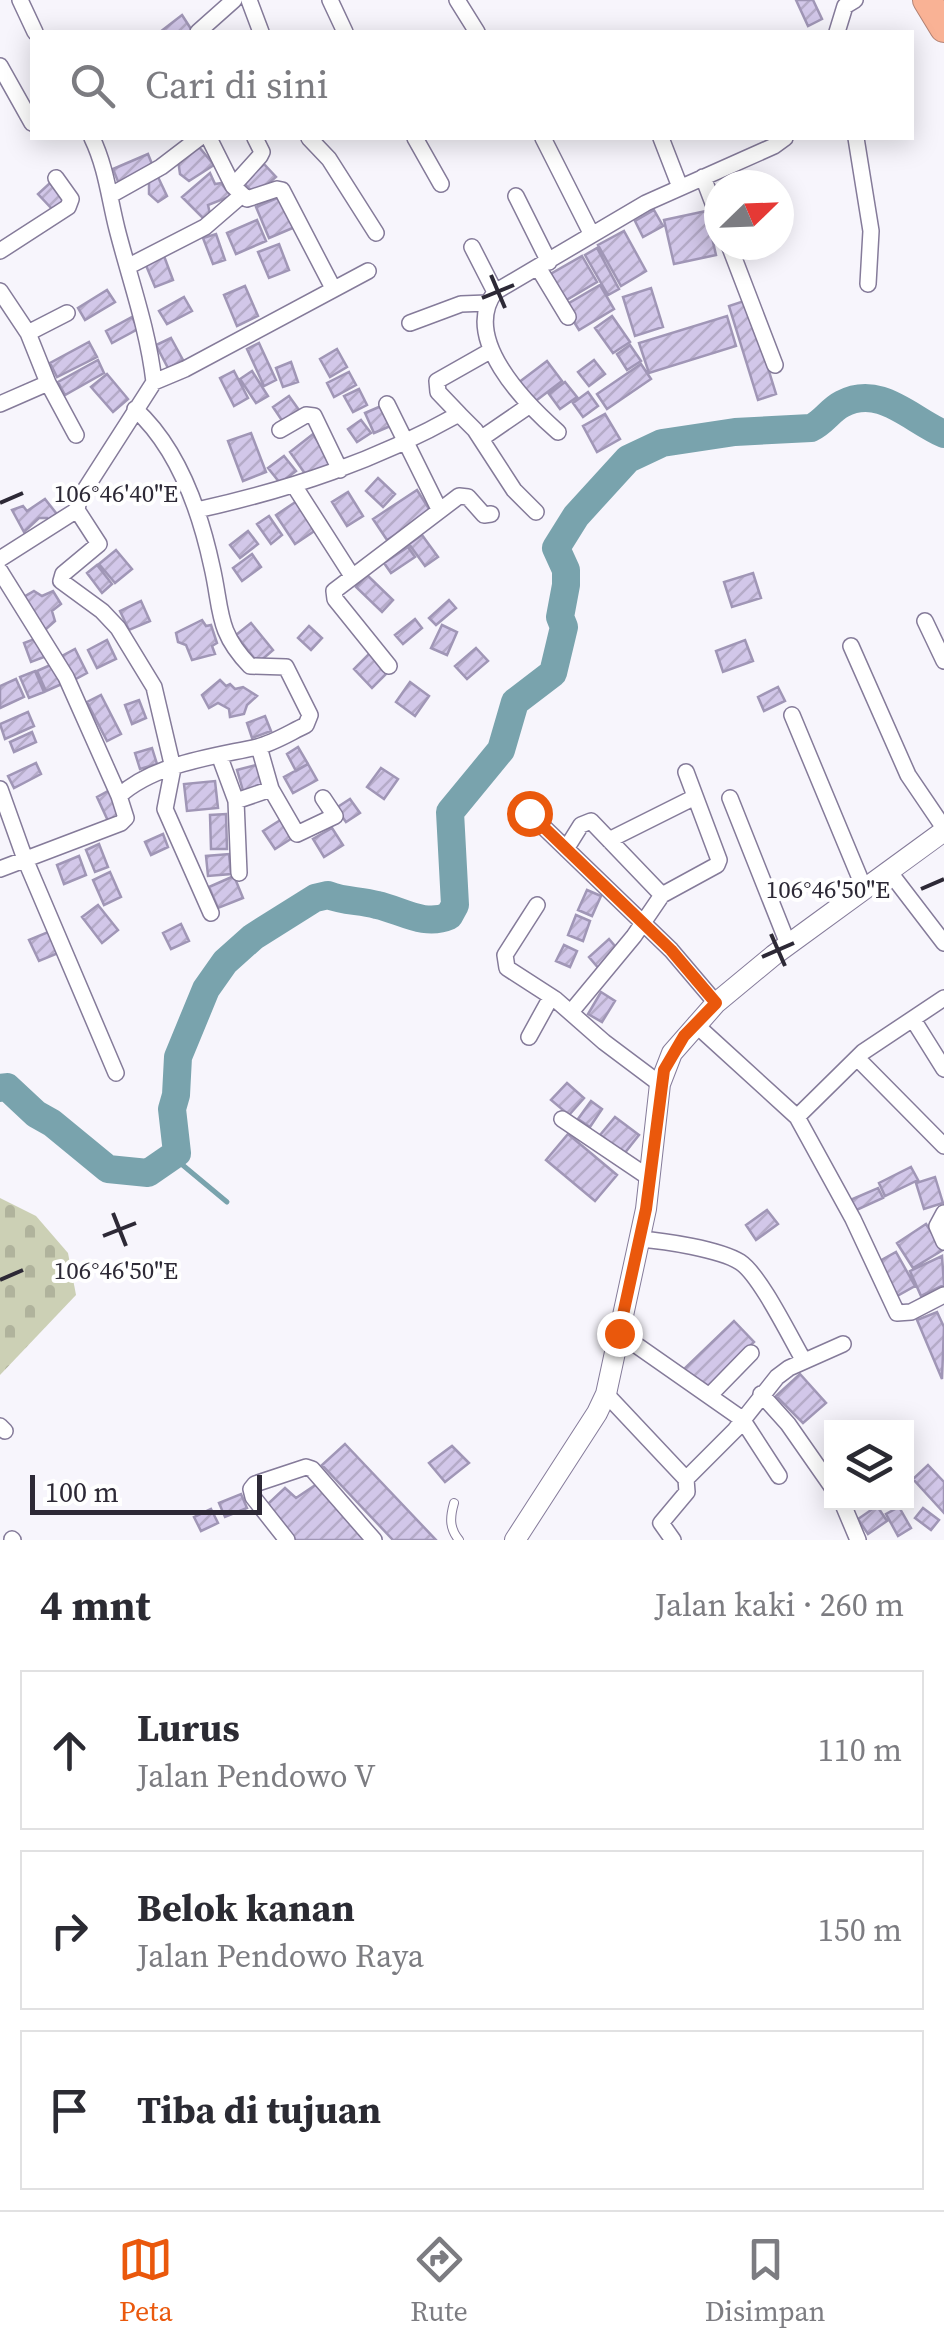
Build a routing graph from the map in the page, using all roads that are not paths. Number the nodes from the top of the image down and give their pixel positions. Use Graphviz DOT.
graph roads {
  1 [pos="20,0"];
  2 [pos="234,0"];
  3 [pos="330,0"];
  4 [pos="457,0"];
  5 [pos="927,0"];
  6 [pos="252,1"];
  7 [pos="847,2"];
  8 [pos="944,28"];
  9 [pos="34,30"];
  10 [pos="205,30"];
  11 [pos="261,30"];
  12 [pos="344,30"];
  13 [pos="476,30"];
  14 [pos="838,30"];
  15 [pos="0,66"];
  16 [pos="30,118"];
  17 [pos="93,140"];
  18 [pos="197,140"];
  19 [pos="210,140"];
  20 [pos="256,140"];
  21 [pos="311,140"];
  22 [pos="417,140"];
  23 [pos="544,140"];
  24 [pos="662,140"];
  25 [pos="781,140"];
  26 [pos="856,140"];
  27 [pos="56,178"];
  28 [pos="703,178"];
  29 [pos="441,184"];
  30 [pos="680,187"];
  31 [pos="238,191"];
  32 [pos="111,195"];
  33 [pos="516,196"];
  34 [pos="376,233"];
  35 [pos="590,233"];
  36 [pos="472,247"];
  37 [pos="0,251"];
  38 [pos="735,260"];
  39 [pos="129,266"];
  40 [pos="544,266"];
  41 [pos="368,271"];
  42 [pos="868,284"];
  43 [pos="333,288"];
  44 [pos="0,291"];
  45 [pos="491,298"];
  46 [pos="67,313"];
  47 [pos="568,317"];
  48 [pos="410,323"];
  49 [pos="28,333"];
  50 [pos="490,350"];
  51 [pos="775,365"];
  52 [pos="154,382"];
  53 [pos="48,383"];
  54 [pos="0,404"];
  55 [pos="387,404"];
  56 [pos="530,405"];
  57 [pos="135,410"];
  58 [pos="460,414"];
  59 [pos="280,430"];
  60 [pos="558,432"];
  61 [pos="76,435"];
  62 [pos="482,438"];
  63 [pos="406,444"];
  64 [pos="340,470"];
  65 [pos="295,487"];
  66 [pos="438,509"];
  67 [pos="77,510"];
  68 [pos="197,510"];
  69 [pos="536,512"];
  70 [pos="490,514"];
  71 [pos="0,559"];
  72 [pos="0,571"];
  73 [pos="352,576"];
  74 [pos="926,621"];
  75 [pos="851,646"];
  76 [pos="944,661"];
  77 [pos="388,666"];
  78 [pos="792,715"];
  79 [pos="259,747"];
  80 [pos="219,755"];
  81 [pos="173,768"];
  82 [pos="686,772"];
  83 [pos="0,789"];
  84 [pos="271,789"];
  85 [pos="119,796"];
  86 [pos="696,797"];
  87 [pos="323,798"];
  88 [pos="730,798"];
  89 [pos="236,800"];
  90 [pos="529,813"];
  91 [pos="944,829"];
  92 [pos="610,840"];
  93 [pos="566,849"];
  94 [pos="25,859"];
  95 [pos="0,869"];
  96 [pos="888,870"];
  97 [pos="239,873"];
  98 [pos="864,888"];
  99 [pos="662,895"];
  100 [pos="536,905"];
  101 [pos="211,913"];
  102 [pos="642,924"];
  103 [pos="788,944"];
  104 [pos="944,944"];
  105 [pos="552,997"];
  106 [pos="944,998"];
  107 [pos="716,1003"];
  108 [pos="572,1012"];
  109 [pos="914,1021"];
  110 [pos="695,1024"];
  111 [pos="530,1037"];
  112 [pos="857,1058"];
  113 [pos="944,1069"];
  114 [pos="116,1074"];
  115 [pos="660,1084"];
  116 [pos="797,1117"];
  117 [pos="562,1119"];
  118 [pos="944,1146"];
  119 [pos="651,1179"];
  120 [pos="944,1213"];
  121 [pos="640,1239"];
  122 [pos="944,1242"];
  123 [pos="944,1295"];
  124 [pos="619,1333"];
  125 [pos="843,1344"];
  126 [pos="751,1353"];
  127 [pos="804,1361"];
  128 [pos="606,1394"];
  129 [pos="761,1394"];
  130 [pos="710,1396"];
  131 [pos="742,1419"];
  132 [pos="779,1476"];
  133 [pos="824,1476"];
  134 [pos="686,1479"];
  135 [pos="454,1503"];
  136 [pos="845,1510"];
  137 [pos="372,1539"];
  138 [pos="288,1540"];
  139 [pos="459,1540"];
  140 [pos="515,1540"];
  141 [pos="673,1540"];
  142 [pos="858,1540"];
  1 -- 9 [label="street"];
  2 -- 10 [label="street"];
  3 -- 12 [label="street"];
  4 -- 13 [label="street"];
  5 -- 8 [label="highway"];
  6 -- 11 [label="street"];
  7 -- 14 [label="street"];
  15 -- 16 [label="street"];
  17 -- 32 [label="street"];
  18 -- 32 [label="street"];
  19 -- 31 [label="street"];
  20 -- 31 [label="street"];
  21 -- 34 [label="street"];
  22 -- 29 [label="street"];
  23 -- 35 [label="street"];
  24 -- 30 [label="street"];
  25 -- 28 [label="street"];
  26 -- 42 [label="street"];
  27 -- 37 [label="street"];
  28 -- 30 [label="street"];
  30 -- 35 [label="street"];
  31 -- 39 [label="street"];
  31 -- 43 [label="street"];
  32 -- 39 [label="street"];
  33 -- 40 [label="street"];
  35 -- 40 [label="street"];
  36 -- 45 [label="street"];
  38 -- 51 [label="street"];
  39 -- 52 [label="street"];
  40 -- 45 [label="street"];
  40 -- 47 [label="street"];
  41 -- 43 [label="street"];
  43 -- 52 [label="street"];
  44 -- 49 [label="street"];
  45 -- 48 [label="street"];
  45 -- 50 [label="street"];
  46 -- 49 [label="street"];
  49 -- 53 [label="street"];
  50 -- 56 [label="street"];
  50 -- 58 [label="street"];
  52 -- 57 [label="street"];
  53 -- 54 [label="street"];
  53 -- 61 [label="street"];
  55 -- 63 [label="street"];
  56 -- 60 [label="street"];
  56 -- 62 [label="street"];
  57 -- 67 [label="street"];
  57 -- 68 [label="street"];
  58 -- 62 [label="street"];
  58 -- 63 [label="street"];
  59 -- 64 [label="street"];
  62 -- 69 [label="street"];
  63 -- 64 [label="street"];
  63 -- 66 [label="street"];
  64 -- 65 [label="street"];
  65 -- 68 [label="street"];
  65 -- 73 [label="street"];
  66 -- 70 [label="street"];
  66 -- 73 [label="street"];
  67 -- 71 [label="street"];
  67 -- 81 [label="street"];
  68 -- 79 [label="street"];
  72 -- 85 [label="street"];
  73 -- 77 [label="street"];
  74 -- 76 [label="street"];
  75 -- 91 [label="street"];
  78 -- 98 [label="street"];
  79 -- 80 [label="street"];
  79 -- 84 [label="street"];
  80 -- 81 [label="street"];
  80 -- 89 [label="street"];
  81 -- 85 [label="street"];
  81 -- 101 [label="street"];
  82 -- 86 [label="street"];
  83 -- 94 [label="street"];
  84 -- 87 [label="street"];
  84 -- 89 [label="street"];
  85 -- 94 [label="street"];
  86 -- 92 [label="street"];
  86 -- 99 [label="street"];
  88 -- 103 [label="street"];
  89 -- 97 [label="street"];
  90 -- 93 [label="street"];
  91 -- 96 [label="street"];
  92 -- 93 [label="street"];
  92 -- 99 [label="street"];
  93 -- 102 [label="street"];
  94 -- 95 [label="street"];
  94 -- 114 [label="street"];
  96 -- 98 [label="street"];
  96 -- 104 [label="street"];
  98 -- 103 [label="street"];
  99 -- 102 [label="street"];
  100 -- 105 [label="street"];
  102 -- 107 [label="street"];
  102 -- 108 [label="street"];
  103 -- 107 [label="street"];
  105 -- 108 [label="street"];
  105 -- 111 [label="street"];
  106 -- 109 [label="street"];
  107 -- 110 [label="street"];
  108 -- 115 [label="street"];
  109 -- 112 [label="street"];
  109 -- 113 [label="street"];
  110 -- 115 [label="street"];
  110 -- 116 [label="street"];
  112 -- 116 [label="street"];
  112 -- 118 [label="street"];
  115 -- 119 [label="street"];
  116 -- 123 [label="street"];
  117 -- 119 [label="street"];
  119 -- 121 [label="street"];
  120 -- 122 [label="street"];
  121 -- 124 [label="street"];
  121 -- 127 [label="street"];
  124 -- 128 [label="street"];
  124 -- 130 [label="street"];
  125 -- 127 [label="street"];
  126 -- 130 [label="street"];
  127 -- 129 [label="street"];
  128 -- 134 [label="street"];
  128 -- 140 [label="street"];
  129 -- 131 [label="street"];
  129 -- 133 [label="street"];
  130 -- 131 [label="street"];
  131 -- 132 [label="street"];
  131 -- 134 [label="street"];
  134 -- 141 [label="street"];
  135 -- 139 [label="lane"];
  136 -- 142 [label="street"];
  137 -- 138 [label="street"];
}
